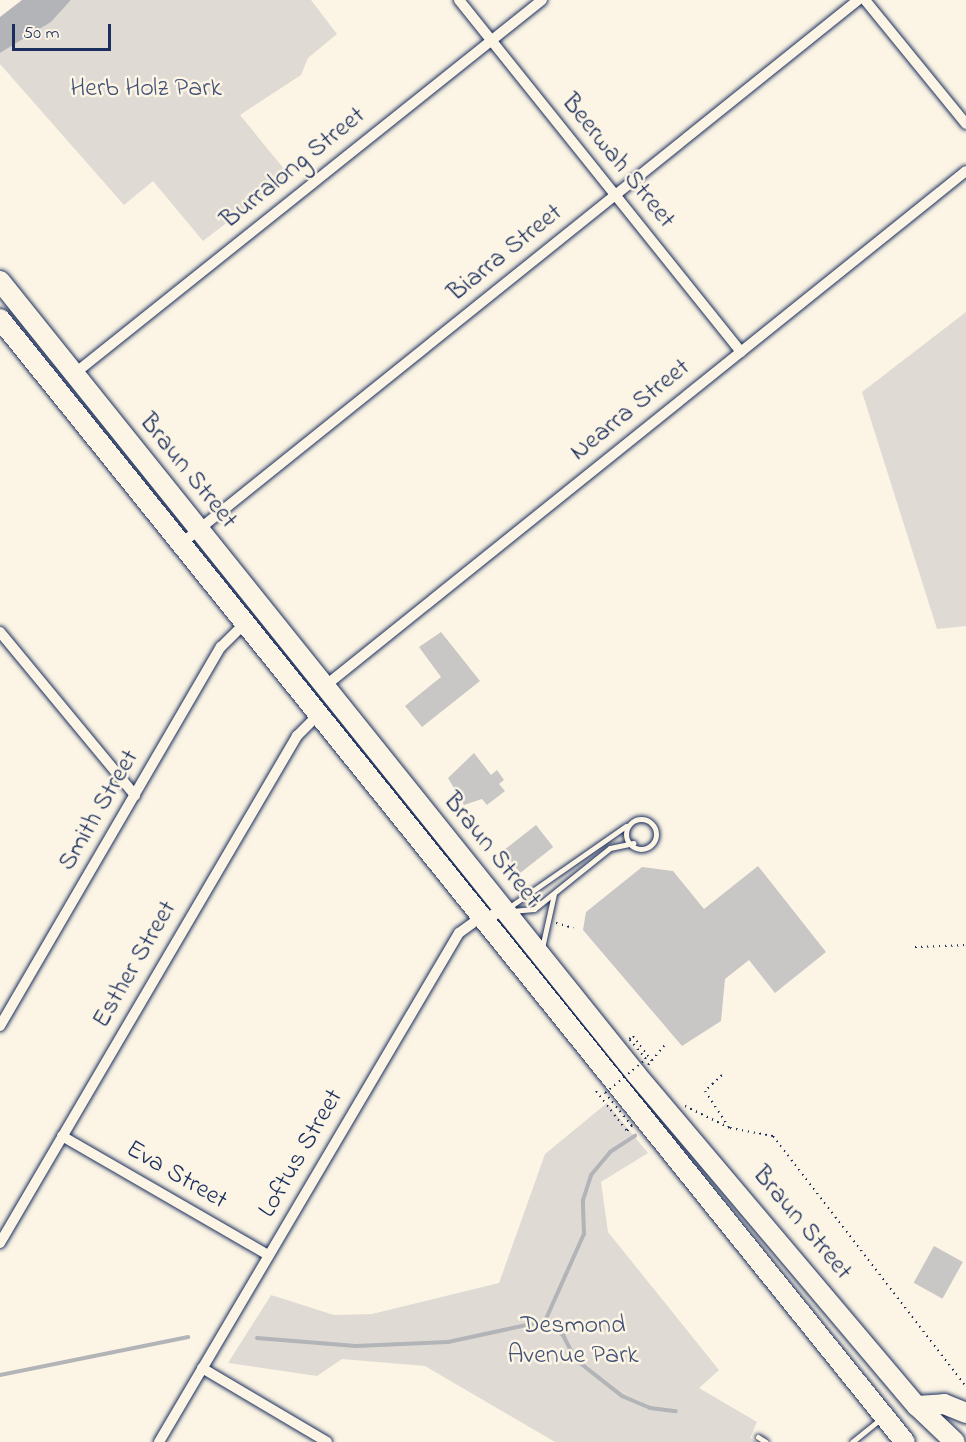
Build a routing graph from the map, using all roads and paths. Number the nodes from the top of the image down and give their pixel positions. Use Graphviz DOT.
graph roads {
  1 [pos="459,0"];
  2 [pos="542,0"];
  3 [pos="858,0"];
  4 [pos="865,0"];
  5 [pos="491,41"];
  6 [pos="966,124"];
  7 [pos="966,171"];
  8 [pos="615,196"];
  9 [pos="0,281"];
  10 [pos="0,320"];
  11 [pos="741,352"];
  12 [pos="74,374"];
  13 [pos="199,528"];
  14 [pos="182,543"];
  15 [pos="245,623"];
  16 [pos="0,632"];
  17 [pos="325,686"];
  18 [pos="318,716"];
  19 [pos="135,795"];
  20 [pos="626,826"];
  21 [pos="633,843"];
  22 [pos="554,894"];
  23 [pos="504,912"];
  24 [pos="480,918"];
  25 [pos="555,923"];
  26 [pos="573,928"];
  27 [pos="966,945"];
  28 [pos="915,947"];
  29 [pos="543,959"];
  30 [pos="0,1026"];
  31 [pos="665,1045"];
  32 [pos="652,1061"];
  33 [pos="648,1065"];
  34 [pos="722,1075"];
  35 [pos="597,1091"];
  36 [pos="678,1100"];
  37 [pos="730,1128"];
  38 [pos="62,1136"];
  39 [pos="0,1243"];
  40 [pos="268,1255"];
  41 [pos="202,1368"];
  42 [pos="966,1387"];
  43 [pos="917,1406"];
  44 [pos="966,1413"];
  45 [pos="884,1416"];
  46 [pos="758,1437"];
  47 [pos="159,1442"];
  48 [pos="327,1442"];
  49 [pos="766,1442"];
  50 [pos="852,1442"];
  51 [pos="905,1442"];
  52 [pos="955,1442"];
  1 -- 5 [label="street, Beerwah Street"];
  2 -- 5 [label="street, Burralong Street"];
  3 -- 8 [label="street, Biarra Street"];
  4 -- 6 [label="street"];
  5 -- 8 [label="street, Beerwah Street"];
  5 -- 12 [label="street, Burralong Street"];
  7 -- 11 [label="street, Nearra Street"];
  8 -- 11 [label="street, Beerwah Street"];
  8 -- 13 [label="street, Biarra Street"];
  9 -- 12 [label="highway, Braun Street"];
  10 -- 14 [label="highway, Braun Street"];
  11 -- 17 [label="street, Nearra Street"];
  12 -- 13 [label="highway, Braun Street"];
  13 -- 14 [label="street, Biarra Street"];
  13 -- 17 [label="highway, Braun Street"];
  14 -- 15 [label="highway, Braun Street"];
  15 -- 18 [label="highway, Braun Street"];
  15 -- 19 [label="street, Smith Street"];
  16 -- 19 [label="street"];
  17 -- 23 [label="highway, Braun Street"];
  18 -- 24 [label="highway, Braun Street"];
  18 -- 38 [label="street, Esther Street"];
  19 -- 30 [label="street, Smith Street"];
  20 -- 21 [label="lane"];
  20 -- 21 [label="lane"];
  20 -- 23 [label="lane"];
  21 -- 22 [label="lane"];
  22 -- 23 [label="lane"];
  22 -- 29 [label="lane"];
  23 -- 24 [label="street, Loftus Street"];
  23 -- 29 [label="highway, Braun Street"];
  24 -- 40 [label="street, Loftus Street"];
  24 -- 45 [label="highway, Braun Street"];
  25 -- 26 [label="path"];
  27 -- 28 [label="path"];
  29 -- 43 [label="highway, Braun Street"];
  31 -- 32 [label="path"];
  32 -- 33 [label="path"];
  32 -- 35 [label="path, bridge"];
  34 -- 37 [label="path"];
  36 -- 37 [label="path"];
  37 -- 42 [label="path"];
  38 -- 39 [label="street, Esther Street"];
  38 -- 40 [label="street, Eva Street"];
  40 -- 41 [label="street, Loftus Street"];
  41 -- 47 [label="street, Loftus Street"];
  41 -- 48 [label="street"];
  43 -- 44 [label="highway"];
  43 -- 52 [label="highway, Braun Street"];
  45 -- 50 [label="lane"];
  45 -- 51 [label="highway, Braun Street"];
  46 -- 49 [label="lane"];
}
